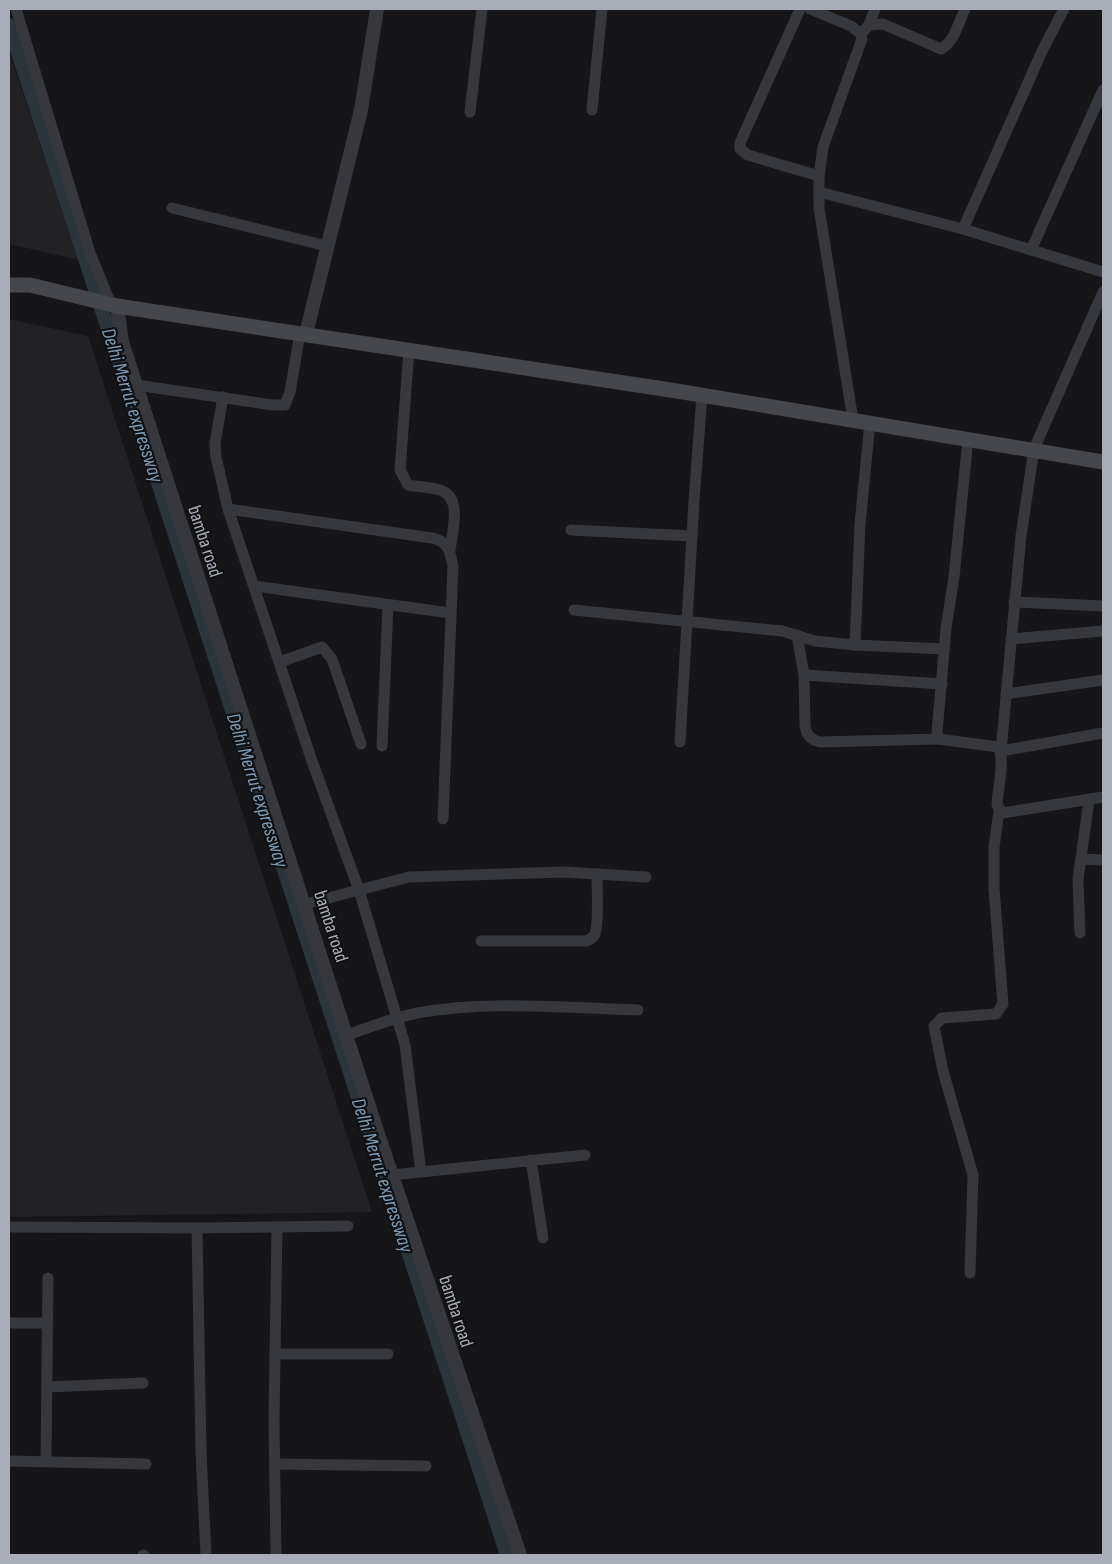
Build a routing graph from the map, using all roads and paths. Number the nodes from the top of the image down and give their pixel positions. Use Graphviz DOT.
graph roads {
  1 [pos="16,9"];
  2 [pos="377,9"];
  3 [pos="482,9"];
  4 [pos="602,9"];
  5 [pos="800,9"];
  6 [pos="810,9"];
  7 [pos="875,9"];
  8 [pos="966,9"];
  9 [pos="1064,9"];
  10 [pos="865,29"];
  11 [pos="1103,90"];
  12 [pos="592,110"];
  13 [pos="470,112"];
  14 [pos="819,176"];
  15 [pos="819,192"];
  16 [pos="172,208"];
  17 [pos="963,229"];
  18 [pos="328,246"];
  19 [pos="1030,250"];
  20 [pos="1103,272"];
  21 [pos="9,276"];
  22 [pos="9,285"];
  23 [pos="30,285"];
  24 [pos="1103,292"];
  25 [pos="111,304"];
  26 [pos="303,334"];
  27 [pos="409,350"];
  28 [pos="136,385"];
  29 [pos="702,395"];
  30 [pos="223,397"];
  31 [pos="853,420"];
  32 [pos="870,422"];
  33 [pos="968,439"];
  34 [pos="1034,449"];
  35 [pos="1103,462"];
  36 [pos="228,509"];
  37 [pos="571,530"];
  38 [pos="692,536"];
  39 [pos="450,551"];
  40 [pos="254,586"];
  41 [pos="1014,602"];
  42 [pos="388,605"];
  43 [pos="1103,606"];
  44 [pos="574,610"];
  45 [pos="450,613"];
  46 [pos="687,621"];
  47 [pos="1103,631"];
  48 [pos="797,635"];
  49 [pos="1011,639"];
  50 [pos="855,645"];
  51 [pos="944,649"];
  52 [pos="280,662"];
  53 [pos="804,675"];
  54 [pos="1103,680"];
  55 [pos="942,684"];
  56 [pos="1006,694"];
  57 [pos="1103,733"];
  58 [pos="939,739"];
  59 [pos="680,742"];
  60 [pos="361,744"];
  61 [pos="382,746"];
  62 [pos="1001,751"];
  63 [pos="1103,797"];
  64 [pos="1089,800"];
  65 [pos="999,811"];
  66 [pos="443,819"];
  67 [pos="1081,859"];
  68 [pos="1103,860"];
  69 [pos="597,874"];
  70 [pos="646,877"];
  71 [pos="359,890"];
  72 [pos="305,904"];
  73 [pos="1080,933"];
  74 [pos="480,941"];
  75 [pos="638,1010"];
  76 [pos="397,1018"];
  77 [pos="347,1035"];
  78 [pos="585,1155"];
  79 [pos="531,1160"];
  80 [pos="421,1172"];
  81 [pos="392,1175"];
  82 [pos="348,1226"];
  83 [pos="9,1227"];
  84 [pos="276,1227"];
  85 [pos="197,1228"];
  86 [pos="543,1238"];
  87 [pos="970,1273"];
  88 [pos="48,1278"];
  89 [pos="9,1323"];
  90 [pos="48,1323"];
  91 [pos="275,1354"];
  92 [pos="388,1354"];
  93 [pos="143,1384"];
  94 [pos="47,1387"];
  95 [pos="9,1461"];
  96 [pos="46,1461"];
  97 [pos="146,1464"];
  98 [pos="275,1464"];
  99 [pos="426,1466"];
  100 [pos="206,1555"];
  101 [pos="276,1555"];
  102 [pos="520,1555"];
  1 -- 25 [label="street"];
  2 -- 18 [label="street"];
  3 -- 13 [label="street"];
  4 -- 12 [label="street"];
  5 -- 14 [label="street"];
  6 -- 10 [label="street"];
  7 -- 10 [label="street"];
  8 -- 10 [label="street"];
  9 -- 17 [label="street"];
  10 -- 14 [label="street"];
  11 -- 19 [label="street"];
  14 -- 15 [label="street"];
  15 -- 17 [label="street"];
  15 -- 31 [label="street"];
  16 -- 18 [label="street"];
  17 -- 19 [label="street"];
  18 -- 26 [label="street"];
  19 -- 20 [label="street"];
  21 -- 23 [label="main road"];
  22 -- 23 [label="main road"];
  23 -- 25 [label="main road"];
  24 -- 34 [label="street"];
  25 -- 26 [label="main road"];
  25 -- 28 [label="street, bamba road"];
  26 -- 27 [label="main road"];
  26 -- 30 [label="street"];
  27 -- 29 [label="main road"];
  27 -- 39 [label="street"];
  28 -- 30 [label="street"];
  28 -- 72 [label="street, bamba road"];
  29 -- 31 [label="main road"];
  29 -- 38 [label="street"];
  30 -- 36 [label="street"];
  31 -- 32 [label="main road"];
  32 -- 33 [label="main road"];
  32 -- 50 [label="street"];
  33 -- 34 [label="main road"];
  33 -- 51 [label="street"];
  34 -- 35 [label="main road"];
  34 -- 41 [label="street"];
  36 -- 39 [label="street"];
  36 -- 40 [label="street"];
  37 -- 38 [label="street"];
  38 -- 46 [label="street"];
  39 -- 45 [label="street"];
  40 -- 42 [label="street"];
  40 -- 52 [label="street"];
  41 -- 43 [label="street"];
  41 -- 49 [label="street"];
  42 -- 45 [label="street"];
  42 -- 61 [label="street"];
  44 -- 46 [label="street"];
  45 -- 66 [label="street"];
  46 -- 48 [label="street"];
  46 -- 59 [label="street"];
  47 -- 49 [label="street"];
  48 -- 50 [label="street"];
  48 -- 53 [label="street"];
  49 -- 56 [label="street"];
  50 -- 51 [label="street"];
  51 -- 55 [label="street"];
  52 -- 60 [label="street"];
  52 -- 71 [label="street"];
  53 -- 55 [label="street"];
  53 -- 58 [label="street"];
  54 -- 56 [label="street"];
  55 -- 58 [label="street"];
  56 -- 62 [label="street"];
  57 -- 62 [label="street"];
  58 -- 62 [label="street"];
  62 -- 65 [label="street"];
  63 -- 64 [label="street"];
  64 -- 65 [label="street"];
  64 -- 67 [label="street"];
  65 -- 87 [label="street"];
  67 -- 68 [label="street"];
  67 -- 73 [label="street"];
  69 -- 70 [label="street"];
  69 -- 71 [label="street"];
  69 -- 74 [label="street"];
  71 -- 72 [label="street"];
  71 -- 76 [label="street"];
  72 -- 77 [label="street, bamba road"];
  75 -- 76 [label="street"];
  76 -- 77 [label="street"];
  76 -- 80 [label="street"];
  77 -- 81 [label="street, bamba road"];
  78 -- 79 [label="street"];
  79 -- 80 [label="street"];
  79 -- 86 [label="street"];
  80 -- 81 [label="street"];
  81 -- 102 [label="street, bamba road"];
  82 -- 84 [label="street"];
  83 -- 85 [label="street"];
  84 -- 85 [label="street"];
  84 -- 91 [label="street"];
  85 -- 100 [label="street"];
  88 -- 90 [label="street"];
  89 -- 90 [label="street"];
  90 -- 94 [label="street"];
  91 -- 92 [label="street"];
  91 -- 98 [label="street"];
  93 -- 94 [label="street"];
  94 -- 96 [label="street"];
  95 -- 96 [label="street"];
  96 -- 97 [label="street"];
  98 -- 99 [label="street"];
  98 -- 101 [label="street"];
}
